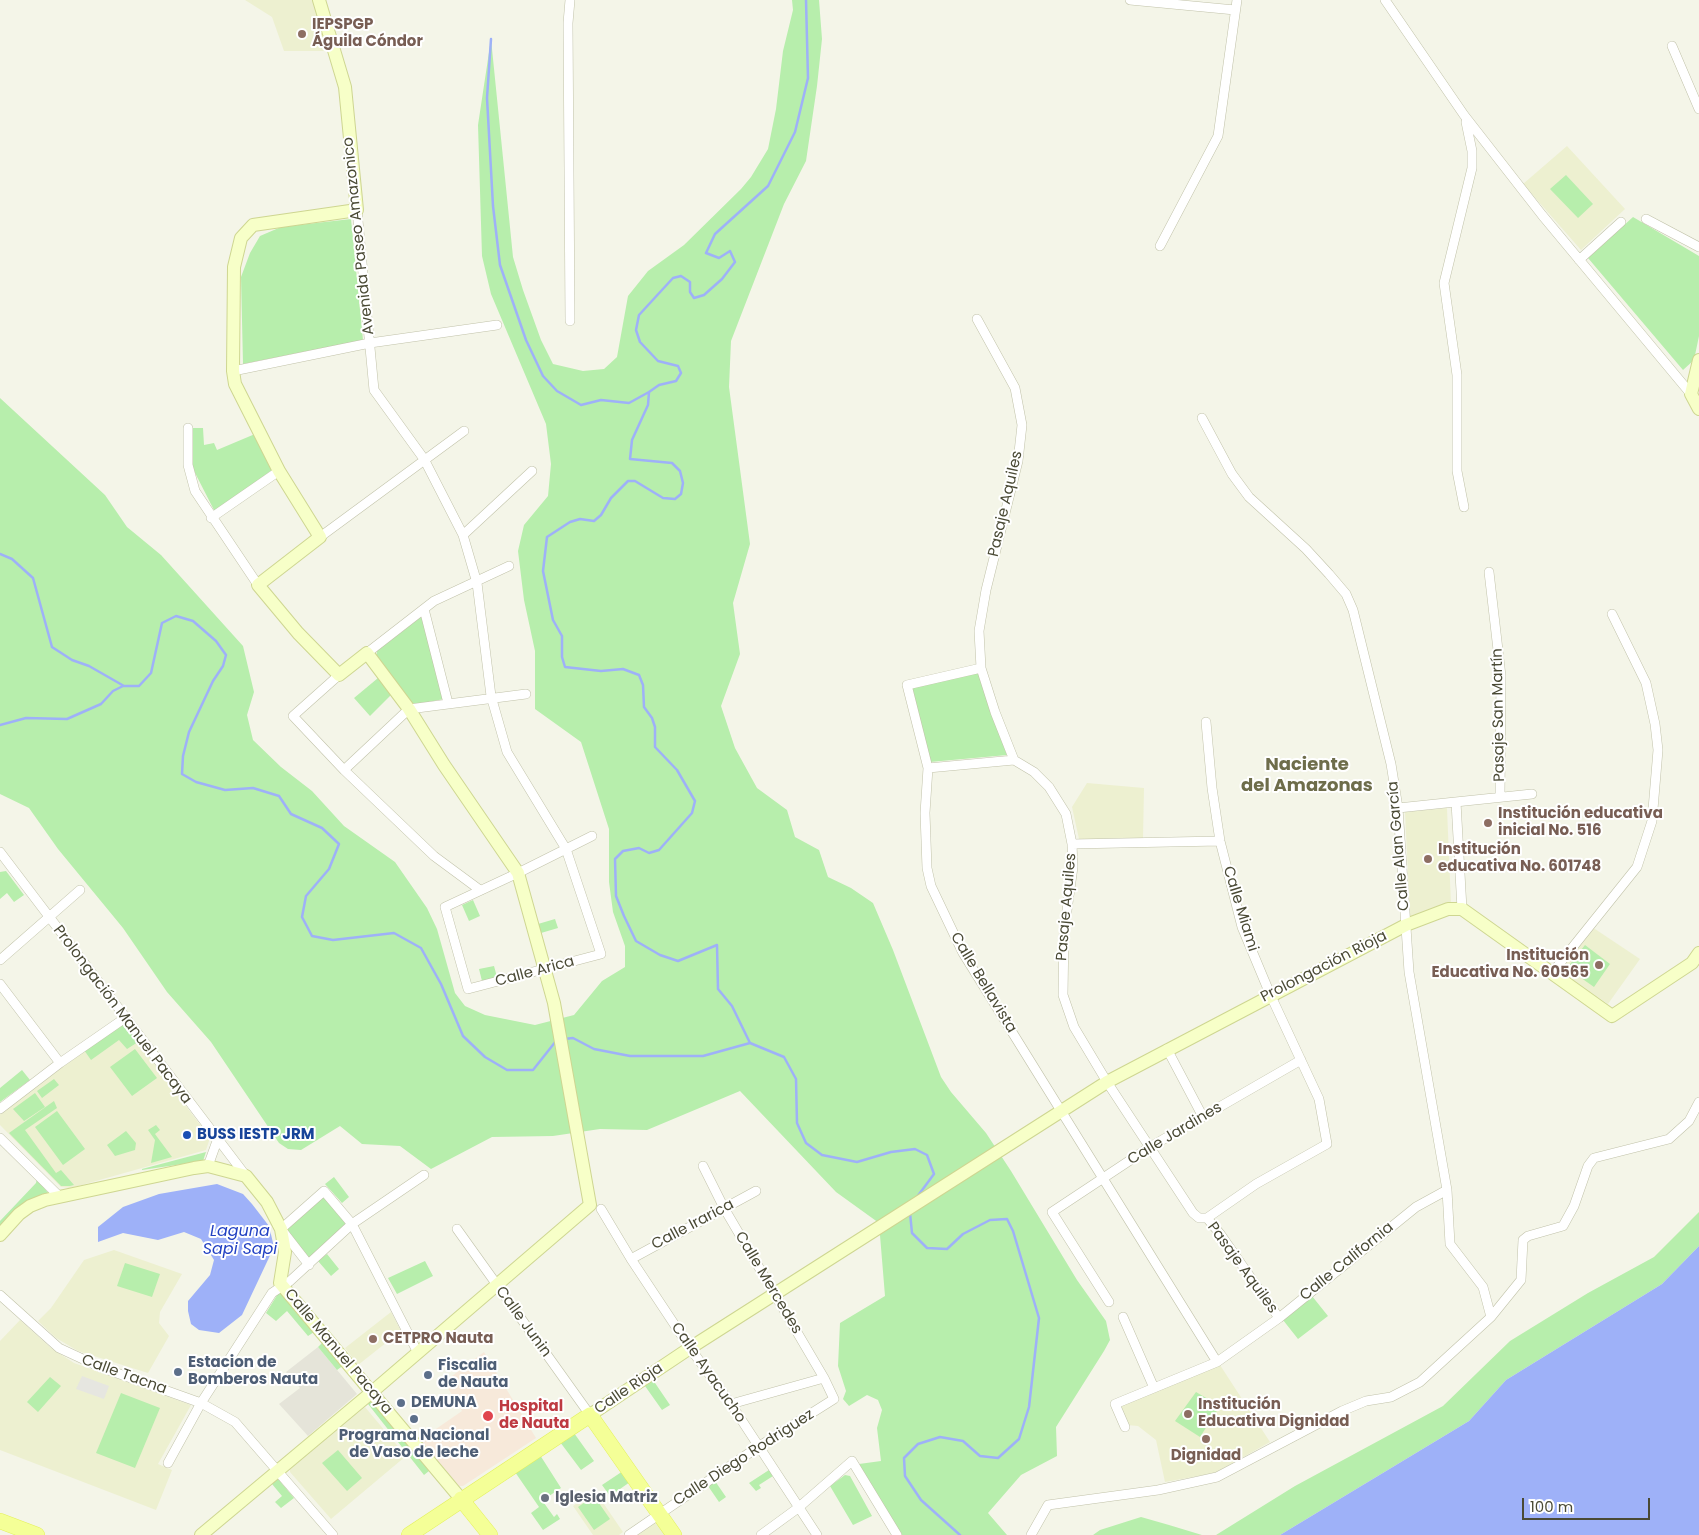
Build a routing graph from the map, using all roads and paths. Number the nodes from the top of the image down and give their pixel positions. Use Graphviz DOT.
graph roads {
  1 [pos="319,0"];
  2 [pos="570,0"];
  3 [pos="1130,0"];
  4 [pos="1237,0"];
  5 [pos="1385,0"];
  6 [pos="1235,10"];
  7 [pos="1672,46"];
  8 [pos="1699,109"];
  9 [pos="1464,115"];
  10 [pos="357,210"];
  11 [pos="1646,219"];
  12 [pos="1621,222"];
  13 [pos="1160,246"];
  14 [pos="1699,247"];
  15 [pos="1579,260"];
  16 [pos="977,319"];
  17 [pos="570,321"];
  18 [pos="497,325"];
  19 [pos="370,344"];
  20 [pos="1699,360"];
  21 [pos="234,371"];
  22 [pos="1692,394"];
  23 [pos="1699,409"];
  24 [pos="1202,418"];
  25 [pos="188,428"];
  26 [pos="464,430"];
  27 [pos="424,459"];
  28 [pos="279,471"];
  29 [pos="532,471"];
  30 [pos="1464,506"];
  31 [pos="211,518"];
  32 [pos="463,535"];
  33 [pos="320,537"];
  34 [pos="509,566"];
  35 [pos="1489,572"];
  36 [pos="477,582"];
  37 [pos="258,585"];
  38 [pos="424,608"];
  39 [pos="1612,614"];
  40 [pos="366,653"];
  41 [pos="981,668"];
  42 [pos="339,675"];
  43 [pos="526,694"];
  44 [pos="491,696"];
  45 [pos="448,703"];
  46 [pos="409,709"];
  47 [pos="1206,722"];
  48 [pos="1014,760"];
  49 [pos="928,768"];
  50 [pos="344,770"];
  51 [pos="1532,794"];
  52 [pos="1500,798"];
  53 [pos="1456,802"];
  54 [pos="1398,808"];
  55 [pos="592,836"];
  56 [pos="1220,841"];
  57 [pos="1072,844"];
  58 [pos="566,850"];
  59 [pos="0,852"];
  60 [pos="3,862"];
  61 [pos="518,873"];
  62 [pos="80,890"];
  63 [pos="480,890"];
  64 [pos="1462,908"];
  65 [pos="49,917"];
  66 [pos="1406,924"];
  67 [pos="1699,953"];
  68 [pos="601,954"];
  69 [pos="0,960"];
  70 [pos="545,970"];
  71 [pos="1552,973"];
  72 [pos="0,984"];
  73 [pos="1270,994"];
  74 [pos="125,1018"];
  75 [pos="1168,1049"];
  76 [pos="1300,1060"];
  77 [pos="60,1063"];
  78 [pos="1107,1082"];
  79 [pos="1699,1102"];
  80 [pos="0,1109"];
  81 [pos="1062,1111"];
  82 [pos="1203,1117"];
  83 [pos="0,1138"];
  84 [pos="217,1141"];
  85 [pos="1150,1147"];
  86 [pos="208,1166"];
  87 [pos="703,1166"];
  88 [pos="424,1175"];
  89 [pos="246,1176"];
  90 [pos="1104,1178"];
  91 [pos="1447,1190"];
  92 [pos="756,1191"];
  93 [pos="60,1196"];
  94 [pos="724,1208"];
  95 [pos="601,1209"];
  96 [pos="1209,1219"];
  97 [pos="352,1224"];
  98 [pos="281,1229"];
  99 [pos="457,1230"];
  100 [pos="0,1235"];
  101 [pos="631,1259"];
  102 [pos="825,1262"];
  103 [pos="310,1264"];
  104 [pos="282,1285"];
  105 [pos="497,1286"];
  106 [pos="0,1294"];
  107 [pos="774,1296"];
  108 [pos="1109,1302"];
  109 [pos="1122,1317"];
  110 [pos="1491,1317"];
  111 [pos="1279,1318"];
  112 [pos="690,1348"];
  113 [pos="417,1351"];
  114 [pos="1217,1362"];
  115 [pos="824,1378"];
  116 [pos="1154,1388"];
  117 [pos="372,1392"];
  118 [pos="834,1399"];
  119 [pos="201,1403"];
  120 [pos="731,1404"];
  121 [pos="590,1415"];
  122 [pos="1125,1427"];
  123 [pos="758,1447"];
  124 [pos="168,1463"];
  125 [pos="279,1471"];
  126 [pos="461,1499"];
  127 [pos="798,1508"];
  128 [pos="659,1515"];
  129 [pos="0,1521"];
  130 [pos="209,1532"];
  131 [pos="37,1535"];
  132 [pos="333,1535"];
  133 [pos="409,1535"];
  134 [pos="490,1535"];
  135 [pos="629,1535"];
  136 [pos="674,1535"];
  137 [pos="761,1535"];
  138 [pos="817,1535"];
  139 [pos="897,1535"];
  140 [pos="1031,1535"];
  1 -- 10 [label="street, Avenida Paseo Amazonico"];
  2 -- 17 [label="street"];
  3 -- 6 [label="street"];
  4 -- 6 [label="street"];
  5 -- 9 [label="street"];
  6 -- 13 [label="street"];
  7 -- 8 [label="street"];
  9 -- 15 [label="street"];
  9 -- 30 [label="street"];
  10 -- 19 [label="street, Avenida Paseo Amazonico"];
  10 -- 21 [label="street"];
  11 -- 14 [label="street"];
  12 -- 15 [label="street"];
  15 -- 22 [label="street"];
  16 -- 41 [label="street, Pasaje Aquiles"];
  18 -- 19 [label="street"];
  19 -- 21 [label="street"];
  19 -- 27 [label="street, Avenida Paseo Amazonico"];
  20 -- 22 [label="street"];
  21 -- 28 [label="street"];
  22 -- 23 [label="street"];
  24 -- 54 [label="street, Calle Alan García"];
  25 -- 31 [label="street"];
  26 -- 27 [label="street"];
  27 -- 32 [label="street, Avenida Paseo Amazonico"];
  27 -- 33 [label="street"];
  28 -- 31 [label="street"];
  28 -- 33 [label="street"];
  29 -- 32 [label="street"];
  31 -- 37 [label="street"];
  32 -- 36 [label="street, Avenida Paseo Amazonico"];
  33 -- 37 [label="street"];
  34 -- 36 [label="street"];
  35 -- 52 [label="street, Pasaje San Martín"];
  36 -- 38 [label="street"];
  36 -- 44 [label="street, Avenida Paseo Amazonico"];
  37 -- 42 [label="street"];
  38 -- 40 [label="street"];
  38 -- 45 [label="street"];
  39 -- 71 [label="street"];
  40 -- 42 [label="street"];
  40 -- 46 [label="street"];
  41 -- 48 [label="street, Pasaje Aquiles"];
  41 -- 49 [label="street, Calle Bellavista"];
  42 -- 50 [label="street"];
  43 -- 44 [label="street"];
  44 -- 45 [label="street"];
  44 -- 58 [label="street, Avenida Paseo Amazonico"];
  45 -- 46 [label="street"];
  46 -- 50 [label="street"];
  46 -- 61 [label="street"];
  47 -- 56 [label="street, Calle Miami"];
  48 -- 49 [label="street"];
  48 -- 57 [label="street, Pasaje Aquiles"];
  49 -- 81 [label="street, Calle Bellavista"];
  50 -- 63 [label="street"];
  51 -- 52 [label="street"];
  52 -- 53 [label="street"];
  53 -- 54 [label="street"];
  53 -- 64 [label="street"];
  54 -- 66 [label="street, Calle Alan García"];
  55 -- 58 [label="street"];
  56 -- 57 [label="street"];
  56 -- 73 [label="street, Calle Miami"];
  57 -- 78 [label="street, Pasaje Aquiles"];
  58 -- 61 [label="street"];
  58 -- 68 [label="street, Avenida Paseo Amazonico"];
  59 -- 60 [label="street, Prolongación Manuel Pacaya"];
  60 -- 65 [label="street, Prolongación Manuel Pacaya"];
  61 -- 63 [label="street"];
  61 -- 70 [label="street"];
  62 -- 65 [label="street"];
  63 -- 70 [label="street, Calle Arica"];
  64 -- 66 [label="street, Prolongación Rioja"];
  64 -- 71 [label="street"];
  65 -- 69 [label="street"];
  65 -- 74 [label="street, Prolongación Manuel Pacaya"];
  66 -- 73 [label="street, Prolongación Rioja"];
  66 -- 91 [label="street, Calle Alan García"];
  67 -- 71 [label="street"];
  68 -- 70 [label="street, Calle Arica"];
  70 -- 105 [label="street"];
  72 -- 77 [label="street"];
  73 -- 75 [label="street, Prolongación Rioja"];
  73 -- 76 [label="street, Calle Miami"];
  74 -- 77 [label="street"];
  74 -- 84 [label="street, Prolongación Manuel Pacaya"];
  75 -- 78 [label="street, Prolongación Rioja"];
  75 -- 82 [label="street"];
  76 -- 82 [label="street, Calle Jardines"];
  76 -- 96 [label="street, Calle Miami"];
  77 -- 80 [label="street"];
  78 -- 81 [label="street, Prolongación Rioja"];
  78 -- 85 [label="street, Pasaje Aquiles"];
  79 -- 110 [label="street"];
  81 -- 90 [label="street, Calle Bellavista"];
  81 -- 102 [label="street, Prolongación Rioja"];
  82 -- 85 [label="street, Calle Jardines"];
  83 -- 93 [label="street"];
  84 -- 86 [label="street"];
  84 -- 89 [label="street, Prolongación Manuel Pacaya"];
  85 -- 90 [label="street, Calle Jardines"];
  85 -- 96 [label="street, Pasaje Aquiles"];
  86 -- 89 [label="street"];
  86 -- 93 [label="street"];
  87 -- 94 [label="street, Calle Mercedes"];
  88 -- 97 [label="street"];
  89 -- 98 [label="street, Calle Manuel Pacaya"];
  90 -- 108 [label="street, Calle Jardines"];
  90 -- 114 [label="street, Calle Bellavista"];
  91 -- 110 [label="street, Calle Alan García"];
  91 -- 111 [label="street, Calle California"];
  92 -- 94 [label="street, Calle Irarica"];
  93 -- 100 [label="street"];
  94 -- 101 [label="street, Calle Irarica"];
  94 -- 107 [label="street, Calle Mercedes"];
  95 -- 101 [label="street, Calle Ayacucho"];
  96 -- 111 [label="street, Pasaje Aquiles"];
  97 -- 98 [label="street"];
  97 -- 103 [label="street"];
  97 -- 113 [label="street"];
  98 -- 103 [label="street"];
  98 -- 104 [label="street, Calle Manuel Pacaya"];
  99 -- 105 [label="street, Calle Junin"];
  101 -- 112 [label="street, Calle Ayacucho"];
  102 -- 107 [label="street, Calle Rioja"];
  103 -- 104 [label="street"];
  104 -- 117 [label="street, Calle Manuel Pacaya"];
  104 -- 119 [label="street"];
  105 -- 113 [label="street"];
  105 -- 121 [label="street, Calle Junin"];
  106 -- 119 [label="street, Calle Tacna"];
  107 -- 112 [label="street, Calle Rioja"];
  107 -- 115 [label="street, Calle Mercedes"];
  109 -- 116 [label="street"];
  110 -- 140 [label="street"];
  111 -- 114 [label="street, Calle California"];
  112 -- 120 [label="street, Calle Ayacucho"];
  112 -- 121 [label="street, Calle Rioja"];
  113 -- 117 [label="street"];
  114 -- 116 [label="street, Calle California"];
  115 -- 118 [label="street, Calle Mercedes"];
  115 -- 120 [label="street"];
  116 -- 122 [label="street, Calle California"];
  117 -- 125 [label="street"];
  117 -- 126 [label="street, Calle Manuel Pacaya"];
  118 -- 123 [label="street, Calle Diego Rodriguez"];
  119 -- 124 [label="street"];
  119 -- 125 [label="street, Calle Tacna"];
  120 -- 123 [label="street, Calle Ayacucho"];
  121 -- 126 [label="main road, Calle Rioja"];
  121 -- 128 [label="main road"];
  123 -- 127 [label="street, Calle Ayacucho"];
  123 -- 128 [label="street, Calle Diego Rodriguez"];
  125 -- 130 [label="street"];
  125 -- 132 [label="street, Calle Tacna"];
  126 -- 133 [label="main road, Calle Rioja"];
  126 -- 134 [label="main road, Calle Manuel Pacaya"];
  127 -- 137 [label="street"];
  127 -- 138 [label="street, Calle Ayacucho"];
  127 -- 139 [label="street"];
  128 -- 135 [label="street, Calle Diego Rodriguez"];
  128 -- 136 [label="main road"];
  129 -- 131 [label="main road"];
}
